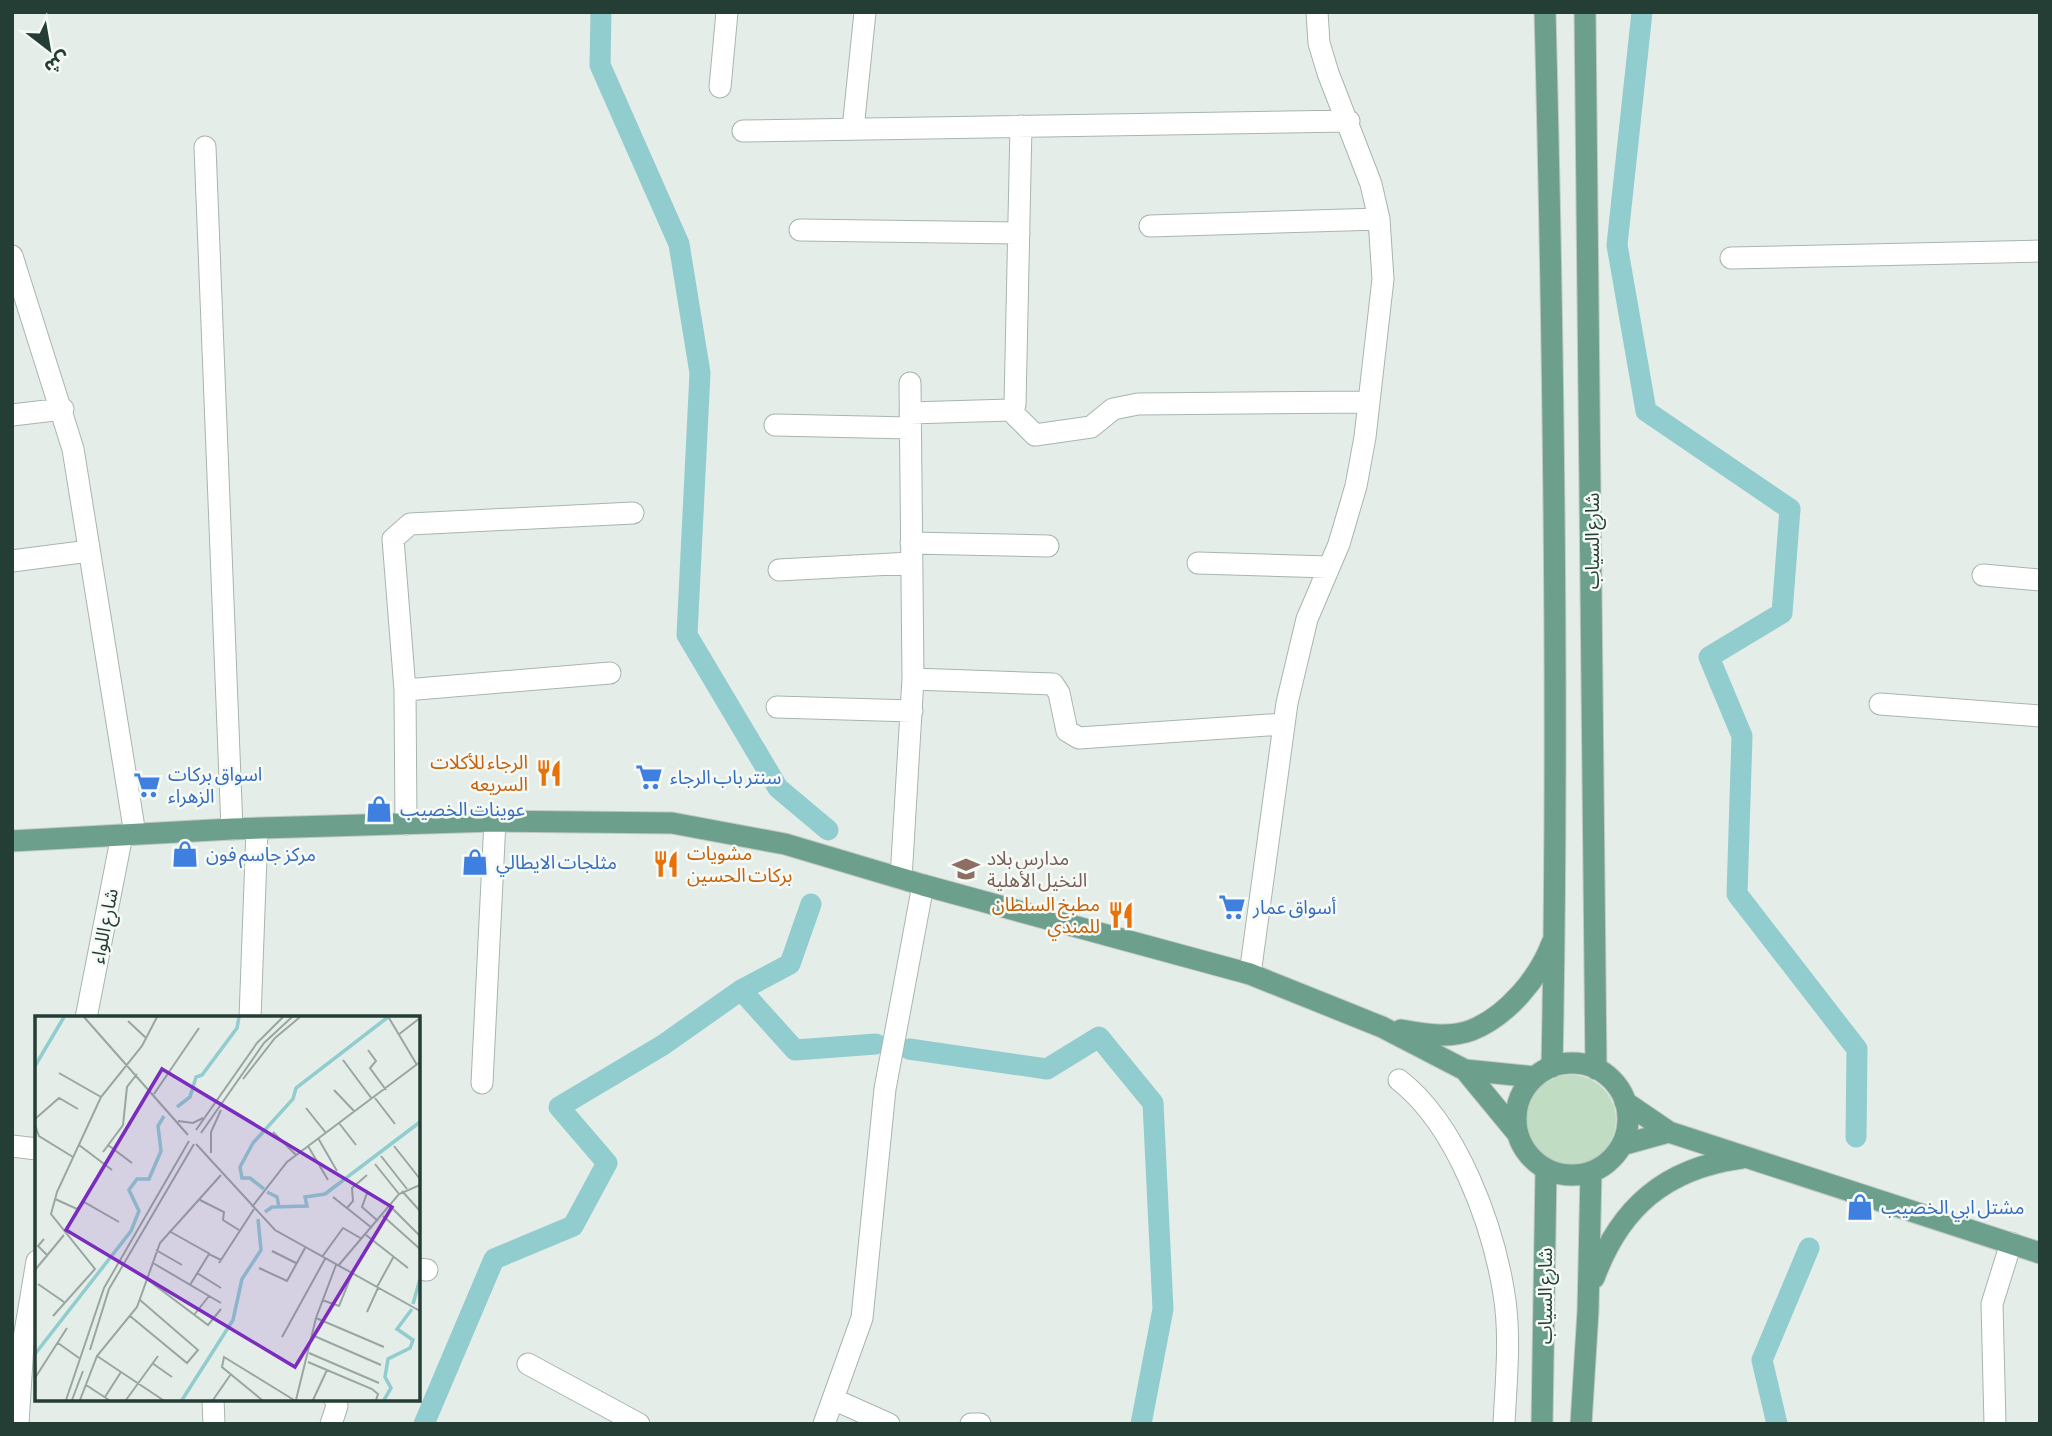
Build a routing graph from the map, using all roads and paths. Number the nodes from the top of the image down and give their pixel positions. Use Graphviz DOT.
graph roads {
  1 [pos="727,12"];
  2 [pos="865,12"];
  3 [pos="1317,12"];
  4 [pos="1545,12"];
  5 [pos="1585,12"];
  6 [pos="720,88"];
  7 [pos="1349,121"];
  8 [pos="1021,126"];
  9 [pos="853,129"];
  10 [pos="743,131"];
  11 [pos="205,147"];
  12 [pos="1379,219"];
  13 [pos="1150,226"];
  14 [pos="800,230"];
  15 [pos="1018,233"];
  16 [pos="2040,251"];
  17 [pos="12,256"];
  18 [pos="1731,258"];
  19 [pos="16,281"];
  20 [pos="910,383"];
  21 [pos="1369,402"];
  22 [pos="62,409"];
  23 [pos="1010,410"];
  24 [pos="12,415"];
  25 [pos="910,421"];
  26 [pos="775,425"];
  27 [pos="633,513"];
  28 [pos="1048,546"];
  29 [pos="89,551"];
  30 [pos="911,553"];
  31 [pos="12,561"];
  32 [pos="1198,563"];
  33 [pos="1329,567"];
  34 [pos="779,570"];
  35 [pos="1983,575"];
  36 [pos="2040,579"];
  37 [pos="610,673"];
  38 [pos="913,679"];
  39 [pos="405,690"];
  40 [pos="1880,704"];
  41 [pos="777,706"];
  42 [pos="912,711"];
  43 [pos="2040,716"];
  44 [pos="1284,724"];
  45 [pos="495,821"];
  46 [pos="406,824"];
  47 [pos="232,829"];
  48 [pos="257,830"];
  49 [pos="128,834"];
  50 [pos="12,841"];
  51 [pos="901,878"];
  52 [pos="923,885"];
  53 [pos="1555,935"];
  54 [pos="1250,974"];
  55 [pos="86,1016"];
  56 [pos="250,1016"];
  57 [pos="1382,1027"];
  58 [pos="1596,1069"];
  59 [pos="1465,1070"];
  60 [pos="1543,1072"];
  61 [pos="1399,1080"];
  62 [pos="482,1083"];
  63 [pos="1625,1101"];
  64 [pos="1669,1132"];
  65 [pos="1517,1133"];
  66 [pos="1622,1144"];
  67 [pos="12,1146"];
  68 [pos="35,1149"];
  69 [pos="1747,1157"];
  70 [pos="1546,1169"];
  71 [pos="1591,1172"];
  72 [pos="2011,1243"];
  73 [pos="2040,1253"];
  74 [pos="34,1289"];
  75 [pos="1588,1311"];
  76 [pos="18,1343"];
  77 [pos="528,1364"];
  78 [pos="833,1399"];
  79 [pos="213,1401"];
  80 [pos="336,1401"];
  81 [pos="18,1424"];
  82 [pos="214,1424"];
  83 [pos="331,1424"];
  84 [pos="639,1424"];
  85 [pos="824,1424"];
  86 [pos="889,1424"];
  87 [pos="971,1424"];
  88 [pos="980,1424"];
  89 [pos="1504,1424"];
  90 [pos="1542,1424"];
  91 [pos="1581,1424"];
  92 [pos="1994,1424"];
  1 -- 6 [label="street"];
  2 -- 9 [label="street"];
  3 -- 7 [label="street"];
  4 -- 53 [label="main road, شارع السياب"];
  5 -- 58 [label="main road, شارع السياب"];
  7 -- 8 [label="street"];
  7 -- 12 [label="street"];
  8 -- 9 [label="street"];
  8 -- 15 [label="street"];
  9 -- 10 [label="street"];
  11 -- 47 [label="street"];
  12 -- 13 [label="street"];
  12 -- 21 [label="street"];
  14 -- 15 [label="street"];
  15 -- 23 [label="street"];
  16 -- 18 [label="street"];
  17 -- 19 [label="street"];
  19 -- 22 [label="street"];
  20 -- 25 [label="street"];
  21 -- 23 [label="street"];
  21 -- 33 [label="street"];
  22 -- 24 [label="street"];
  22 -- 29 [label="street"];
  23 -- 25 [label="street"];
  25 -- 26 [label="street"];
  25 -- 30 [label="street"];
  27 -- 39 [label="street"];
  28 -- 30 [label="street"];
  29 -- 31 [label="street"];
  29 -- 49 [label="street"];
  30 -- 34 [label="street"];
  30 -- 38 [label="street"];
  32 -- 33 [label="street"];
  33 -- 44 [label="street"];
  35 -- 36 [label="street"];
  37 -- 39 [label="street"];
  38 -- 42 [label="street"];
  38 -- 44 [label="street"];
  39 -- 46 [label="street"];
  40 -- 43 [label="street"];
  41 -- 42 [label="street"];
  42 -- 51 [label="street"];
  44 -- 54 [label="street"];
  45 -- 46 [label="main road"];
  45 -- 51 [label="main road"];
  45 -- 62 [label="street"];
  46 -- 48 [label="main road"];
  47 -- 48 [label="main road"];
  47 -- 49 [label="main road"];
  48 -- 56 [label="street"];
  49 -- 50 [label="main road"];
  49 -- 55 [label="street, شارع اللواء"];
  51 -- 52 [label="main road"];
  52 -- 54 [label="main road"];
  52 -- 78 [label="street"];
  53 -- 57 [label="main road"];
  53 -- 60 [label="main road, شارع السياب"];
  54 -- 57 [label="main road"];
  57 -- 59 [label="main road"];
  58 -- 60 [label="main road"];
  58 -- 63 [label="main road"];
  59 -- 60 [label="main road"];
  59 -- 65 [label="main road"];
  60 -- 65 [label="main road"];
  61 -- 89 [label="street"];
  63 -- 64 [label="main road"];
  63 -- 66 [label="main road"];
  64 -- 66 [label="main road"];
  64 -- 69 [label="main road"];
  65 -- 70 [label="main road"];
  66 -- 71 [label="main road"];
  67 -- 68 [label="street"];
  69 -- 72 [label="main road"];
  69 -- 75 [label="main road"];
  70 -- 71 [label="main road"];
  70 -- 90 [label="main road, شارع السياب"];
  71 -- 75 [label="main road"];
  72 -- 73 [label="main road"];
  72 -- 92 [label="street"];
  74 -- 76 [label="street"];
  75 -- 91 [label="main road"];
  76 -- 81 [label="street"];
  77 -- 84 [label="street"];
  78 -- 85 [label="street"];
  78 -- 86 [label="street"];
  79 -- 82 [label="street"];
  80 -- 83 [label="street"];
  87 -- 88 [label="street"];
}
